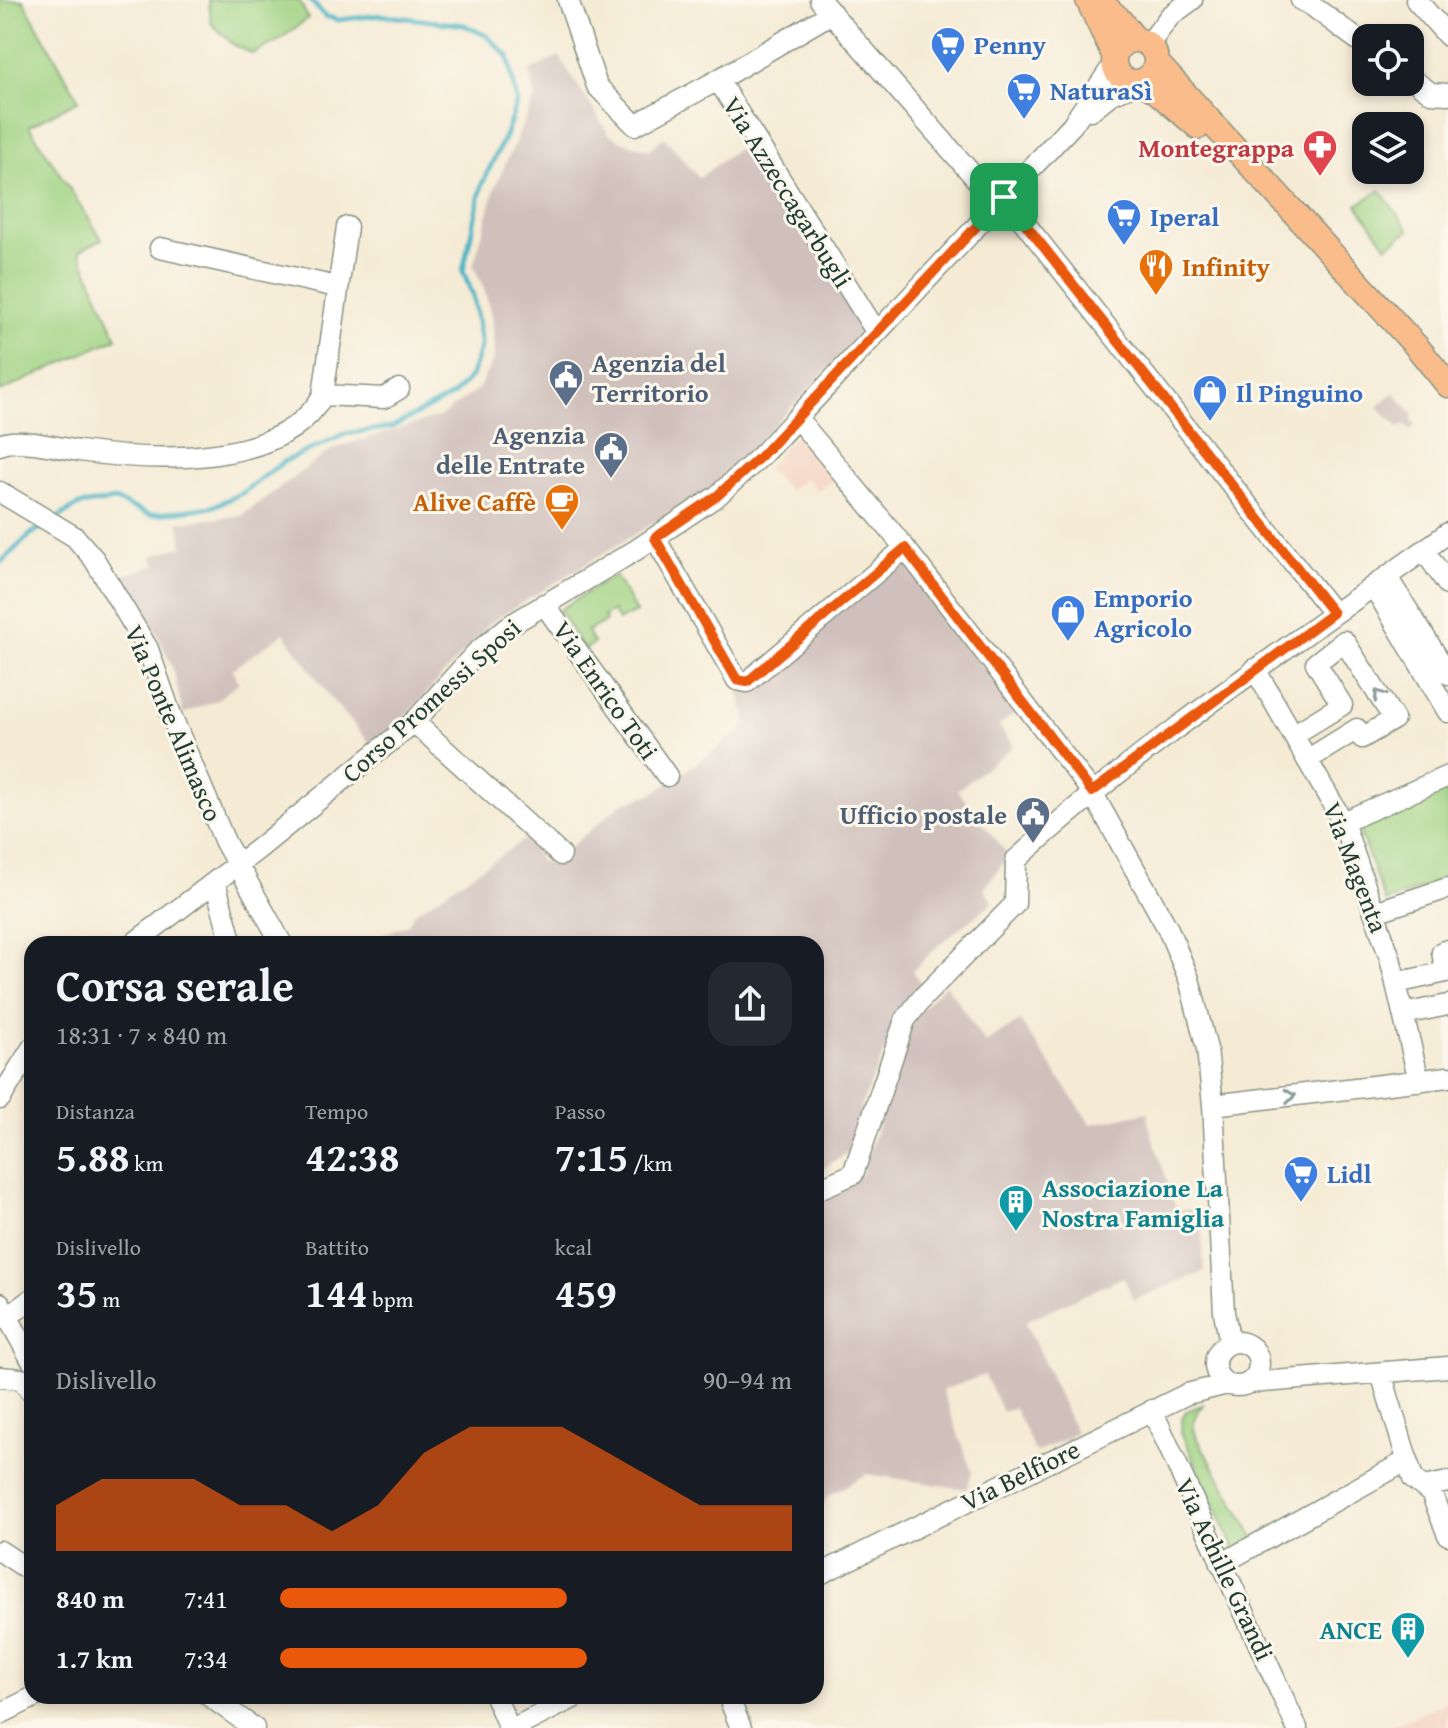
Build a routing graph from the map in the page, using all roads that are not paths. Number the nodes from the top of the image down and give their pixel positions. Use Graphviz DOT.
graph roads {
  1 [pos="568,0"];
  2 [pos="1088,0"];
  3 [pos="1098,0"];
  4 [pos="1192,0"];
  5 [pos="1416,0"];
  6 [pos="1305,1"];
  7 [pos="826,7"];
  8 [pos="1352,36"];
  9 [pos="1448,36"];
  10 [pos="1147,49"];
  11 [pos="1114,59"];
  12 [pos="718,80"];
  13 [pos="1140,82"];
  14 [pos="1424,88"];
  15 [pos="1448,94"];
  16 [pos="1072,125"];
  17 [pos="1001,200"];
  18 [pos="347,227"];
  19 [pos="1305,227"];
  20 [pos="160,248"];
  21 [pos="337,287"];
  22 [pos="877,333"];
  23 [pos="1448,385"];
  24 [pos="399,389"];
  25 [pos="323,395"];
  26 [pos="797,418"];
  27 [pos="0,445"];
  28 [pos="7,496"];
  29 [pos="1448,533"];
  30 [pos="655,538"];
  31 [pos="905,548"];
  32 [pos="1424,550"];
  33 [pos="1380,582"];
  34 [pos="1448,585"];
  35 [pos="544,604"];
  36 [pos="1333,613"];
  37 [pos="1441,647"];
  38 [pos="1255,669"];
  39 [pos="1448,674"];
  40 [pos="1448,712"];
  41 [pos="414,722"];
  42 [pos="1293,735"];
  43 [pos="1307,760"];
  44 [pos="667,776"];
  45 [pos="1448,776"];
  46 [pos="1092,792"];
  47 [pos="1343,822"];
  48 [pos="561,855"];
  49 [pos="237,864"];
  50 [pos="215,882"];
  51 [pos="1448,888"];
  52 [pos="1375,912"];
  53 [pos="144,936"];
  54 [pos="230,936"];
  55 [pos="278,936"];
  56 [pos="1448,950"];
  57 [pos="1396,983"];
  58 [pos="1448,1005"];
  59 [pos="1403,1014"];
  60 [pos="24,1061"];
  61 [pos="1448,1077"];
  62 [pos="1419,1081"];
  63 [pos="0,1099"];
  64 [pos="1213,1105"];
  65 [pos="824,1187"];
  66 [pos="24,1302"];
  67 [pos="4,1310"];
  68 [pos="1230,1343"];
  69 [pos="24,1346"];
  70 [pos="1448,1367"];
  71 [pos="1381,1373"];
  72 [pos="0,1377"];
  73 [pos="24,1383"];
  74 [pos="1250,1383"];
  75 [pos="1227,1384"];
  76 [pos="1152,1410"];
  77 [pos="1408,1460"];
  78 [pos="1448,1482"];
  79 [pos="1423,1487"];
  80 [pos="1448,1535"];
  81 [pos="0,1551"];
  82 [pos="1221,1564"];
  83 [pos="24,1567"];
  84 [pos="824,1572"];
  85 [pos="24,1702"];
  86 [pos="220,1704"];
  87 [pos="499,1704"];
  88 [pos="561,1704"];
  89 [pos="731,1704"];
  90 [pos="0,1714"];
  91 [pos="254,1728"];
  92 [pos="512,1728"];
  93 [pos="741,1728"];
  94 [pos="1297,1728"];
  1 -- 12 [label="street"];
  2 -- 11 [label="main road"];
  3 -- 10 [label="main road"];
  4 -- 10 [label="street"];
  5 -- 9 [label="street"];
  6 -- 8 [label="street"];
  7 -- 12 [label="street, Via Azzeccagarbugli"];
  7 -- 17 [label="street"];
  10 -- 11 [label="main road"];
  10 -- 13 [label="main road"];
  10 -- 19 [label="main road"];
  11 -- 13 [label="main road"];
  11 -- 16 [label="street, Corso Promessi Sposi"];
  12 -- 22 [label="street, Via Azzeccagarbugli"];
  13 -- 16 [label="street, Corso Promessi Sposi"];
  13 -- 19 [label="main road"];
  14 -- 15 [label="street"];
  16 -- 17 [label="street, Corso Promessi Sposi"];
  17 -- 22 [label="street, Corso Promessi Sposi"];
  17 -- 36 [label="street"];
  18 -- 21 [label="street"];
  19 -- 23 [label="main road"];
  20 -- 21 [label="street"];
  21 -- 25 [label="street"];
  22 -- 26 [label="street, Corso Promessi Sposi"];
  24 -- 25 [label="street"];
  25 -- 27 [label="street"];
  26 -- 30 [label="street, Corso Promessi Sposi"];
  26 -- 31 [label="street"];
  28 -- 49 [label="street, Via Ponte Alimasco"];
  29 -- 32 [label="street"];
  30 -- 31 [label="street"];
  30 -- 35 [label="street, Corso Promessi Sposi"];
  31 -- 46 [label="street"];
  32 -- 33 [label="street"];
  32 -- 34 [label="street"];
  33 -- 36 [label="street"];
  33 -- 37 [label="street"];
  33 -- 40 [label="street"];
  35 -- 41 [label="street, Corso Promessi Sposi"];
  35 -- 44 [label="street, Via Enrico Toti"];
  36 -- 38 [label="street"];
  37 -- 39 [label="street"];
  38 -- 42 [label="street, Via Magenta"];
  38 -- 46 [label="street"];
  41 -- 48 [label="street"];
  41 -- 49 [label="street, Corso Promessi Sposi"];
  42 -- 43 [label="street, Via Magenta"];
  43 -- 42 [label="street, one-way"];
  43 -- 47 [label="street, Via Magenta"];
  45 -- 47 [label="street"];
  46 -- 64 [label="street"];
  46 -- 65 [label="street"];
  47 -- 52 [label="street, Via Magenta"];
  49 -- 50 [label="street, Corso Promessi Sposi"];
  49 -- 55 [label="street, Via Ponte Alimasco"];
  50 -- 53 [label="street, Corso Promessi Sposi"];
  50 -- 54 [label="street"];
  51 -- 52 [label="street"];
  52 -- 57 [label="street, Via Magenta"];
  56 -- 57 [label="street"];
  57 -- 59 [label="street, Via Magenta"];
  58 -- 59 [label="street"];
  59 -- 62 [label="street, Via Magenta"];
  60 -- 63 [label="street"];
  61 -- 62 [label="street"];
  64 -- 62 [label="street, one-way"];
  64 -- 68 [label="street"];
  66 -- 67 [label="street"];
  67 -- 69 [label="street"];
  68 -- 74 [label="street"];
  68 -- 75 [label="street"];
  70 -- 71 [label="street"];
  71 -- 74 [label="street"];
  71 -- 77 [label="street"];
  72 -- 73 [label="street"];
  74 -- 75 [label="street"];
  75 -- 76 [label="street, Via Belfiore"];
  76 -- 82 [label="street, Via Achille Grandi"];
  76 -- 84 [label="street, Via Belfiore"];
  77 -- 79 [label="street"];
  77 -- 82 [label="street"];
  78 -- 79 [label="street"];
  79 -- 80 [label="street"];
  81 -- 83 [label="street"];
  82 -- 94 [label="street, Via Achille Grandi"];
  85 -- 90 [label="street"];
  86 -- 91 [label="street"];
  87 -- 92 [label="street"];
  88 -- 92 [label="street"];
  89 -- 93 [label="street"];
}
